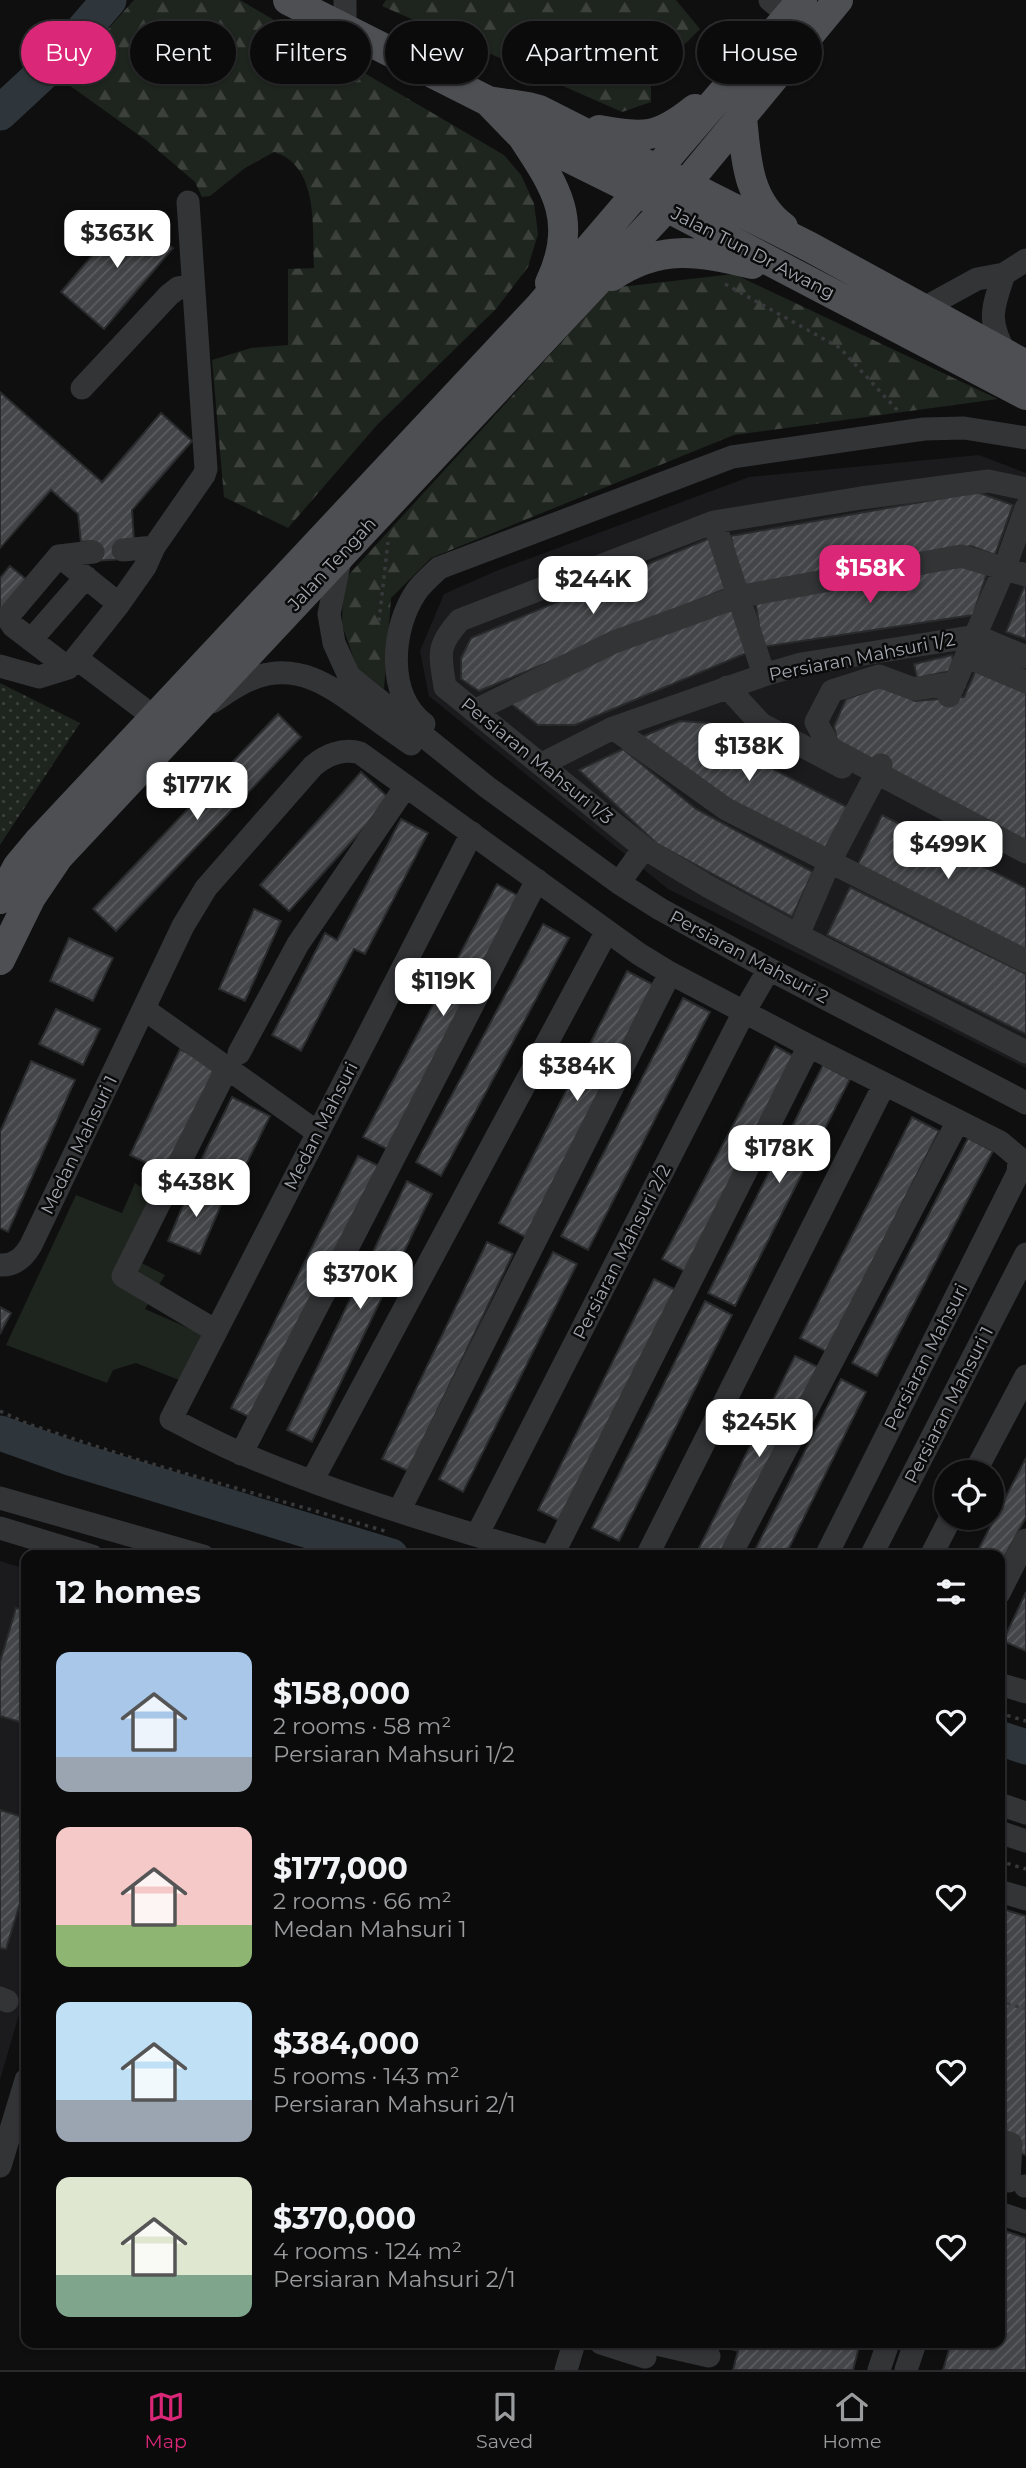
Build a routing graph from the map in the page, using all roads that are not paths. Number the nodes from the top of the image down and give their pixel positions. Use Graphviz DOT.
graph roads {
  1 [pos="288,0"];
  2 [pos="838,0"];
  3 [pos="787,5"];
  4 [pos="345,15"];
  5 [pos="776,21"];
  6 [pos="726,84"];
  7 [pos="731,84"];
  8 [pos="488,102"];
  9 [pos="742,117"];
  10 [pos="567,124"];
  11 [pos="519,133"];
  12 [pos="658,168"];
  13 [pos="687,184"];
  14 [pos="638,191"];
  15 [pos="188,202"];
  16 [pos="666,208"];
  17 [pos="810,247"];
  18 [pos="1026,260"];
  19 [pos="793,274"];
  20 [pos="1004,274"];
  21 [pos="192,286"];
  22 [pos="586,293"];
  23 [pos="540,306"];
  24 [pos="924,309"];
  25 [pos="1016,359"];
  26 [pos="82,388"];
  27 [pos="1026,395"];
  28 [pos="1026,438"];
  29 [pos="1026,489"];
  30 [pos="1026,508"];
  31 [pos="714,522"];
  32 [pos="154,547"];
  33 [pos="123,550"];
  34 [pos="93,552"];
  35 [pos="341,555"];
  36 [pos="59,556"];
  37 [pos="1016,571"];
  38 [pos="86,577"];
  39 [pos="737,597"];
  40 [pos="119,604"];
  41 [pos="976,636"];
  42 [pos="31,640"];
  43 [pos="967,657"];
  44 [pos="1026,657"];
  45 [pos="72,664"];
  46 [pos="0,666"];
  47 [pos="764,675"];
  48 [pos="1026,682"];
  49 [pos="727,687"];
  50 [pos="474,711"];
  51 [pos="191,716"];
  52 [pos="154,717"];
  53 [pos="613,728"];
  54 [pos="542,764"];
  55 [pos="877,774"];
  56 [pos="406,786"];
  57 [pos="486,787"];
  58 [pos="472,834"];
  59 [pos="645,848"];
  60 [pos="1026,852"];
  61 [pos="829,863"];
  62 [pos="1026,866"];
  63 [pos="537,880"];
  64 [pos="619,883"];
  65 [pos="0,899"];
  66 [pos="607,931"];
  67 [pos="798,935"];
  68 [pos="0,960"];
  69 [pos="1026,961"];
  70 [pos="769,969"];
  71 [pos="670,973"];
  72 [pos="144,1009"];
  73 [pos="744,1012"];
  74 [pos="809,1046"];
  75 [pos="1026,1052"];
  76 [pos="233,1060"];
  77 [pos="884,1085"];
  78 [pos="1026,1103"];
  79 [pos="958,1121"];
  80 [pos="317,1132"];
  81 [pos="1026,1254"];
  82 [pos="0,1265"];
  83 [pos="216,1331"];
  84 [pos="1026,1376"];
  85 [pos="241,1454"];
  86 [pos="981,1460"];
  87 [pos="312,1481"];
  88 [pos="0,1499"];
  89 [pos="399,1511"];
  90 [pos="64,1515"];
  91 [pos="0,1528"];
  92 [pos="944,1530"];
  93 [pos="477,1535"];
  94 [pos="1026,1541"];
  95 [pos="72,1550"];
  96 [pos="134,1550"];
  97 [pos="183,1550"];
  98 [pos="526,1550"];
  99 [pos="555,1550"];
  100 [pos="650,1550"];
  101 [pos="733,1550"];
  102 [pos="829,1550"];
  103 [pos="874,1550"];
  104 [pos="934,1550"];
  105 [pos="1005,1581"];
  106 [pos="1005,1686"];
  107 [pos="1026,1692"];
  108 [pos="1005,1806"];
  109 [pos="1026,1813"];
  110 [pos="1005,1834"];
  111 [pos="1026,1841"];
  112 [pos="1005,1893"];
  113 [pos="1026,1899"];
  114 [pos="19,2132"];
  115 [pos="1005,2142"];
  116 [pos="0,2166"];
  117 [pos="1017,2184"];
  118 [pos="1005,2215"];
  119 [pos="1026,2222"];
  120 [pos="558,2348"];
  121 [pos="573,2348"];
  122 [pos="624,2348"];
  123 [pos="886,2348"];
  124 [pos="913,2348"];
  125 [pos="698,2351"];
  126 [pos="647,2353"];
  127 [pos="558,2370"];
  128 [pos="566,2370"];
  129 [pos="879,2370"];
  130 [pos="906,2370"];
  1 -- 4 [label="main road, Jalan Tun Dr Awang"];
  2 -- 9 [label="main road, Jalan Tengah"];
  3 -- 5 [label="main road"];
  4 -- 8 [label="main road, Jalan Tun Dr Awang"];
  6 -- 10 [label="main road"];
  7 -- 12 [label="main road, Jalan Tengah"];
  8 -- 10 [label="main road, Jalan Tun Dr Awang"];
  8 -- 11 [label="main road, Jalan Tun Dr Awang"];
  9 -- 13 [label="main road, Jalan Tengah"];
  9 -- 17 [label="main road"];
  10 -- 12 [label="main road, Jalan Tun Dr Awang"];
  11 -- 14 [label="main road, Jalan Tun Dr Awang"];
  11 -- 23 [label="main road"];
  12 -- 13 [label="main road, Jalan Tun Dr Awang"];
  12 -- 14 [label="main road, Jalan Tengah"];
  13 -- 16 [label="main road, Jalan Tengah"];
  13 -- 17 [label="main road, Jalan Tun Dr Awang"];
  14 -- 16 [label="main road, Jalan Tun Dr Awang"];
  14 -- 23 [label="main road, Jalan Tengah"];
  15 -- 21 [label="street"];
  16 -- 19 [label="main road, Jalan Tun Dr Awang"];
  16 -- 22 [label="main road, Jalan Tengah"];
  17 -- 24 [label="main road, Jalan Tun Dr Awang"];
  18 -- 20 [label="street"];
  19 -- 22 [label="main road"];
  19 -- 27 [label="main road, Jalan Tun Dr Awang"];
  20 -- 24 [label="street"];
  20 -- 25 [label="street"];
  21 -- 26 [label="street"];
  21 -- 32 [label="street"];
  22 -- 35 [label="main road, Jalan Tengah"];
  23 -- 52 [label="main road, Jalan Tengah"];
  24 -- 25 [label="main road, Jalan Tun Dr Awang"];
  28 -- 57 [label="street"];
  29 -- 31 [label="street, Persiaran Mahsuri 1/3"];
  30 -- 37 [label="street"];
  31 -- 39 [label="street"];
  31 -- 50 [label="street, Persiaran Mahsuri 1/3"];
  32 -- 33 [label="street"];
  32 -- 40 [label="street"];
  34 -- 36 [label="street"];
  35 -- 51 [label="main road, Jalan Tengah"];
  35 -- 57 [label="street"];
  36 -- 38 [label="street"];
  36 -- 42 [label="street"];
  37 -- 39 [label="street"];
  37 -- 41 [label="street"];
  38 -- 40 [label="street"];
  38 -- 42 [label="street"];
  39 -- 47 [label="street"];
  39 -- 50 [label="street"];
  40 -- 45 [label="street"];
  41 -- 43 [label="street"];
  41 -- 44 [label="street, Persiaran Mahsuri 1/2"];
  41 -- 47 [label="street, Persiaran Mahsuri 1/2"];
  42 -- 45 [label="street"];
  43 -- 48 [label="street"];
  43 -- 55 [label="street"];
  45 -- 46 [label="street"];
  45 -- 52 [label="street"];
  47 -- 49 [label="street, Persiaran Mahsuri 1/2"];
  49 -- 53 [label="street, Persiaran Mahsuri 1/2"];
  49 -- 55 [label="street"];
  50 -- 54 [label="street, Persiaran Mahsuri 1/3"];
  51 -- 57 [label="street"];
  51 -- 68 [label="main road, Jalan Tengah"];
  52 -- 65 [label="main road, Jalan Tengah"];
  53 -- 54 [label="street, Persiaran Mahsuri 1/2"];
  53 -- 61 [label="street"];
  54 -- 59 [label="street, Persiaran Mahsuri 1/3"];
  55 -- 60 [label="street"];
  55 -- 61 [label="street"];
  55 -- 62 [label="street"];
  56 -- 58 [label="street"];
  56 -- 72 [label="street, Medan Mahsuri 1"];
  56 -- 76 [label="street"];
  57 -- 64 [label="street, Persiaran Mahsuri 2"];
  58 -- 63 [label="street"];
  58 -- 80 [label="street, Medan Mahsuri"];
  59 -- 64 [label="street"];
  59 -- 67 [label="street, Persiaran Mahsuri 1/3"];
  61 -- 67 [label="street"];
  61 -- 69 [label="street"];
  63 -- 66 [label="street"];
  63 -- 85 [label="street"];
  64 -- 70 [label="street, Persiaran Mahsuri 2"];
  66 -- 71 [label="street"];
  66 -- 87 [label="street"];
  67 -- 75 [label="street, Persiaran Mahsuri 1/3"];
  70 -- 73 [label="street, Persiaran Mahsuri 2/2"];
  70 -- 78 [label="street, Persiaran Mahsuri 2"];
  71 -- 73 [label="street"];
  71 -- 89 [label="street"];
  72 -- 76 [label="street"];
  72 -- 82 [label="street, Medan Mahsuri 1"];
  73 -- 74 [label="street"];
  73 -- 93 [label="street, Persiaran Mahsuri 2/2"];
  74 -- 77 [label="street"];
  74 -- 99 [label="street"];
  76 -- 80 [label="street"];
  76 -- 83 [label="street"];
  77 -- 79 [label="street"];
  77 -- 100 [label="street"];
  79 -- 101 [label="street"];
  79 -- 102 [label="street, Persiaran Mahsuri"];
  80 -- 83 [label="street, Medan Mahsuri"];
  81 -- 103 [label="street, Persiaran Mahsuri 1"];
  83 -- 85 [label="street, Medan Mahsuri"];
  84 -- 86 [label="street"];
  85 -- 87 [label="street"];
  87 -- 89 [label="street"];
  88 -- 90 [label="street"];
  89 -- 93 [label="street"];
  90 -- 96 [label="street"];
  90 -- 97 [label="street"];
  91 -- 95 [label="street"];
  92 -- 104 [label="street"];
  93 -- 98 [label="street"];
  94 -- 105 [label="street"];
  106 -- 107 [label="street"];
  108 -- 109 [label="street"];
  110 -- 111 [label="street"];
  112 -- 113 [label="street"];
  114 -- 116 [label="street"];
  115 -- 117 [label="street"];
  118 -- 119 [label="street"];
  120 -- 127 [label="street"];
  121 -- 128 [label="street"];
  122 -- 126 [label="street"];
  123 -- 129 [label="street"];
  124 -- 130 [label="street"];
  125 -- 126 [label="street"];
}
